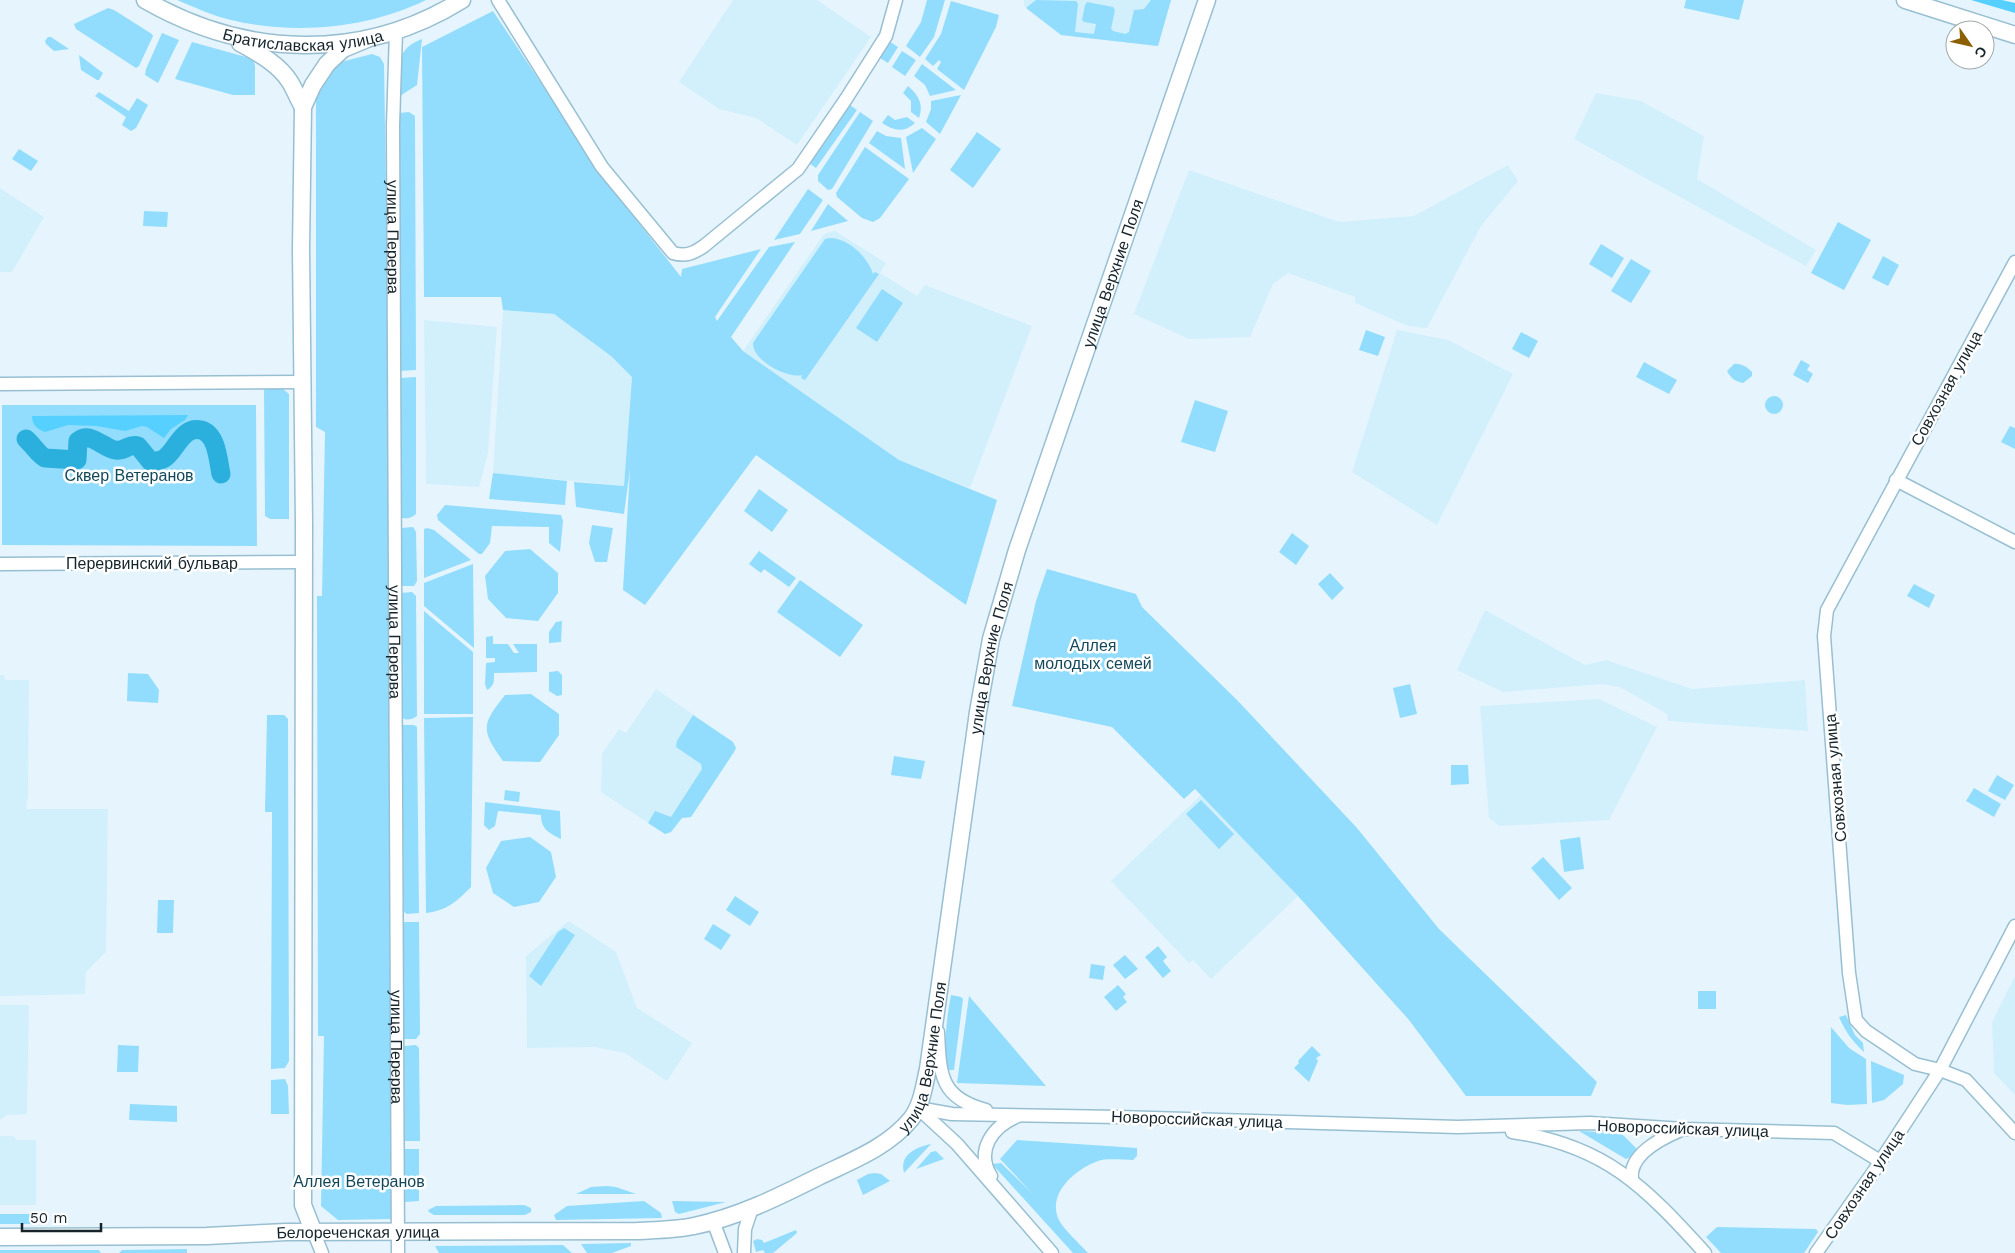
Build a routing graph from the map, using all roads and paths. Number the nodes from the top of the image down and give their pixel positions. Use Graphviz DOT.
graph roads {
  1 [pos="145,0"];
  2 [pos="462,0"];
  3 [pos="498,0"];
  4 [pos="896,0"];
  5 [pos="1207,0"];
  6 [pos="1905,0"];
  7 [pos="396,31"];
  8 [pos="2015,35"];
  9 [pos="228,36"];
  10 [pos="367,39"];
  11 [pos="303,107"];
  12 [pos="2015,262"];
  13 [pos="303,382"];
  14 [pos="0,384"];
  15 [pos="1896,480"];
  16 [pos="2015,542"];
  17 [pos="304,562"];
  18 [pos="0,564"];
  19 [pos="2015,926"];
  20 [pos="937,1011"];
  21 [pos="1940,1070"];
  22 [pos="918,1108"];
  23 [pos="1003,1115"];
  24 [pos="1021,1115"];
  25 [pos="1478,1127"];
  26 [pos="1684,1129"];
  27 [pos="2015,1133"];
  28 [pos="1880,1161"];
  29 [pos="1632,1180"];
  30 [pos="1002,1194"];
  31 [pos="752,1208"];
  32 [pos="713,1221"];
  33 [pos="400,1232"];
  34 [pos="314,1233"];
  35 [pos="0,1236"];
  36 [pos="322,1253"];
  37 [pos="398,1253"];
  38 [pos="724,1253"];
  39 [pos="744,1253"];
  40 [pos="1052,1253"];
  41 [pos="1705,1253"];
  42 [pos="1816,1253"];
  1 -- 9 [label="main road, Братиславская улица"];
  2 -- 7 [label="main road, Братиславская улица"];
  3 -- 4 [label="street"];
  5 -- 20 [label="main road, улица Верхние Поля"];
  6 -- 8 [label="main road"];
  7 -- 10 [label="main road, Братиславская улица"];
  7 -- 33 [label="street, улица Перерва"];
  9 -- 10 [label="main road, Братиславская улица"];
  9 -- 11 [label="main road"];
  10 -- 11 [label="main road"];
  11 -- 13 [label="main road"];
  12 -- 15 [label="street, Совхозная улица"];
  13 -- 14 [label="street"];
  13 -- 17 [label="main road"];
  15 -- 16 [label="street"];
  15 -- 21 [label="street, Совхозная улица"];
  17 -- 18 [label="street, Перервинский бульвар"];
  17 -- 34 [label="main road"];
  19 -- 21 [label="street"];
  20 -- 22 [label="main road, улица Верхние Поля"];
  20 -- 23 [label="street"];
  21 -- 27 [label="street"];
  21 -- 28 [label="street, Совхозная улица"];
  22 -- 23 [label="street, Новороссийская улица"];
  22 -- 30 [label="street"];
  22 -- 31 [label="main road, улица Верхние Поля"];
  23 -- 24 [label="street, Новороссийская улица"];
  24 -- 25 [label="street, Новороссийская улица"];
  24 -- 30 [label="street"];
  25 -- 26 [label="street, Новороссийская улица"];
  25 -- 29 [label="street, Новороссийская улица"];
  26 -- 28 [label="street, Новороссийская улица"];
  26 -- 29 [label="street"];
  28 -- 42 [label="street, Совхозная улица"];
  29 -- 41 [label="street, Новороссийская улица"];
  30 -- 40 [label="street"];
  31 -- 32 [label="main road, улица Верхние Поля"];
  31 -- 39 [label="street"];
  32 -- 33 [label="main road, Белореченская улица"];
  32 -- 38 [label="street"];
  33 -- 34 [label="main road, Белореченская улица"];
  33 -- 37 [label="street, улица Перерва"];
  34 -- 35 [label="main road, Белореченская улица"];
  34 -- 36 [label="street"];
}
